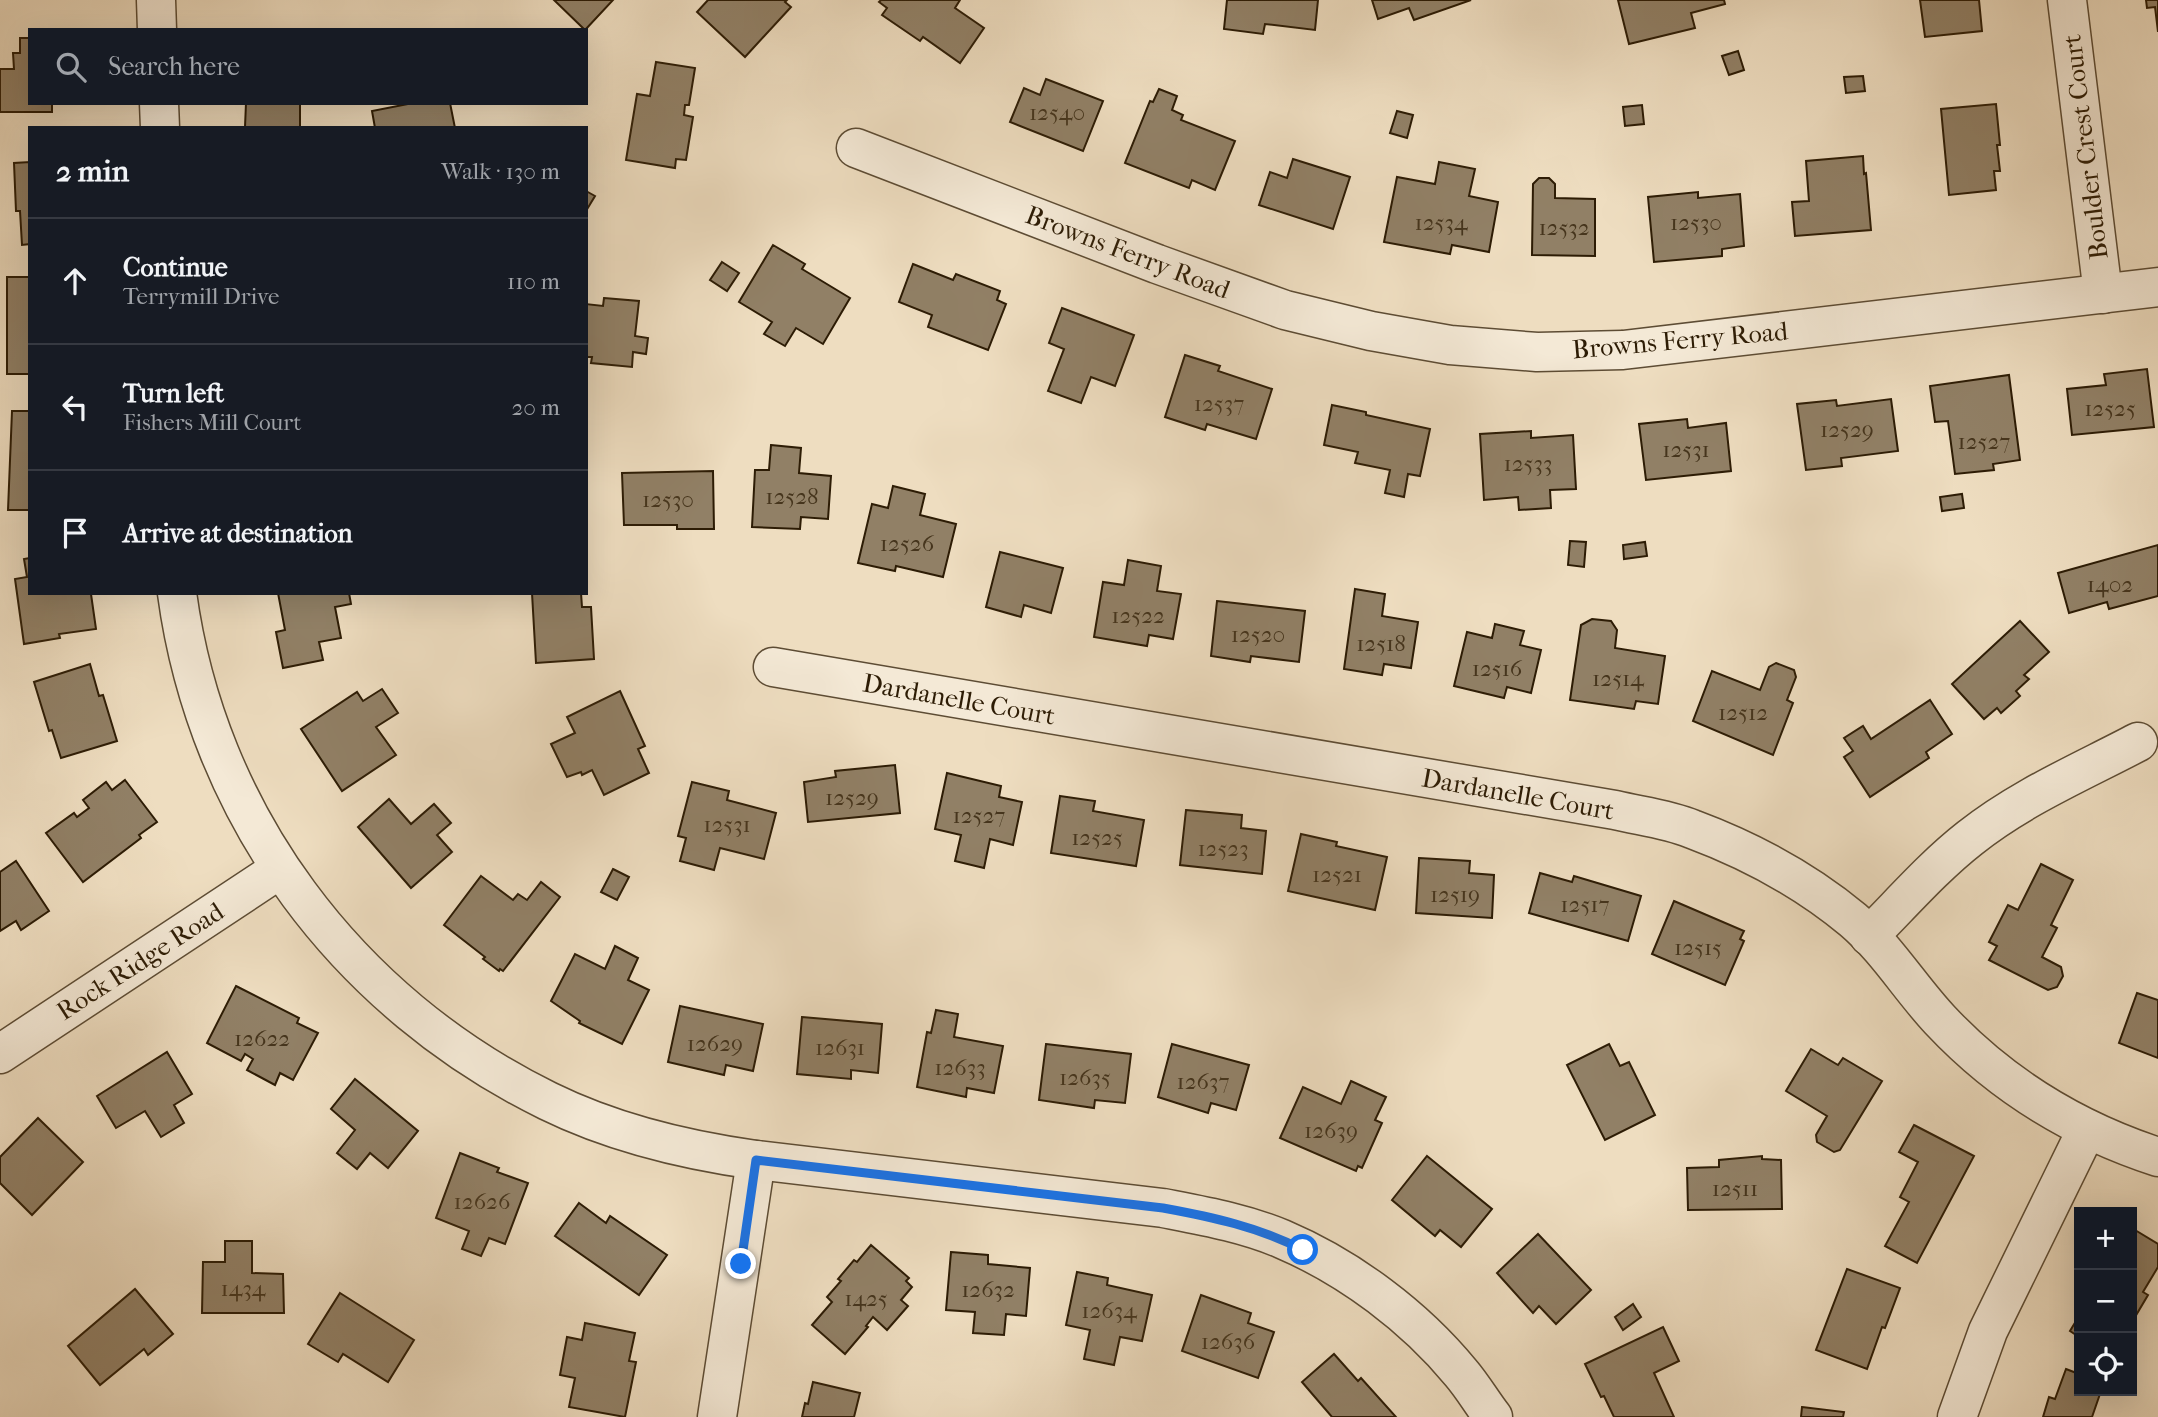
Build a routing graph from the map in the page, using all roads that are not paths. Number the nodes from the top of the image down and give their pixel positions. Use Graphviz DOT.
graph roads {
  1 [pos="156,0"];
  2 [pos="2067,0"];
  3 [pos="157,28"];
  4 [pos="159,105"];
  5 [pos="160,126"];
  6 [pos="856,148"];
  7 [pos="2158,287"];
  8 [pos="2103,294"];
  9 [pos="177,595"];
  10 [pos="773,667"];
  11 [pos="2138,742"];
  12 [pos="280,869"];
  13 [pos="1869,936"];
  14 [pos="0,1054"];
  15 [pos="2087,1129"];
  16 [pos="2158,1157"];
  17 [pos="756,1160"];
  18 [pos="717,1417"];
  19 [pos="1493,1417"];
  20 [pos="1957,1417"];
  1 -- 3 [label="street"];
  2 -- 8 [label="street, Boulder Crest Court"];
  4 -- 5 [label="street"];
  6 -- 8 [label="street, Browns Ferry Road"];
  7 -- 8 [label="street, Browns Ferry Road"];
  9 -- 12 [label="street"];
  10 -- 13 [label="street, Dardanelle Court"];
  11 -- 13 [label="street"];
  12 -- 14 [label="street, Rock Ridge Road"];
  12 -- 17 [label="street"];
  13 -- 15 [label="street, Dardanelle Court"];
  15 -- 16 [label="street, Dardanelle Court"];
  15 -- 20 [label="street"];
  17 -- 18 [label="street"];
  17 -- 19 [label="street"];
}
